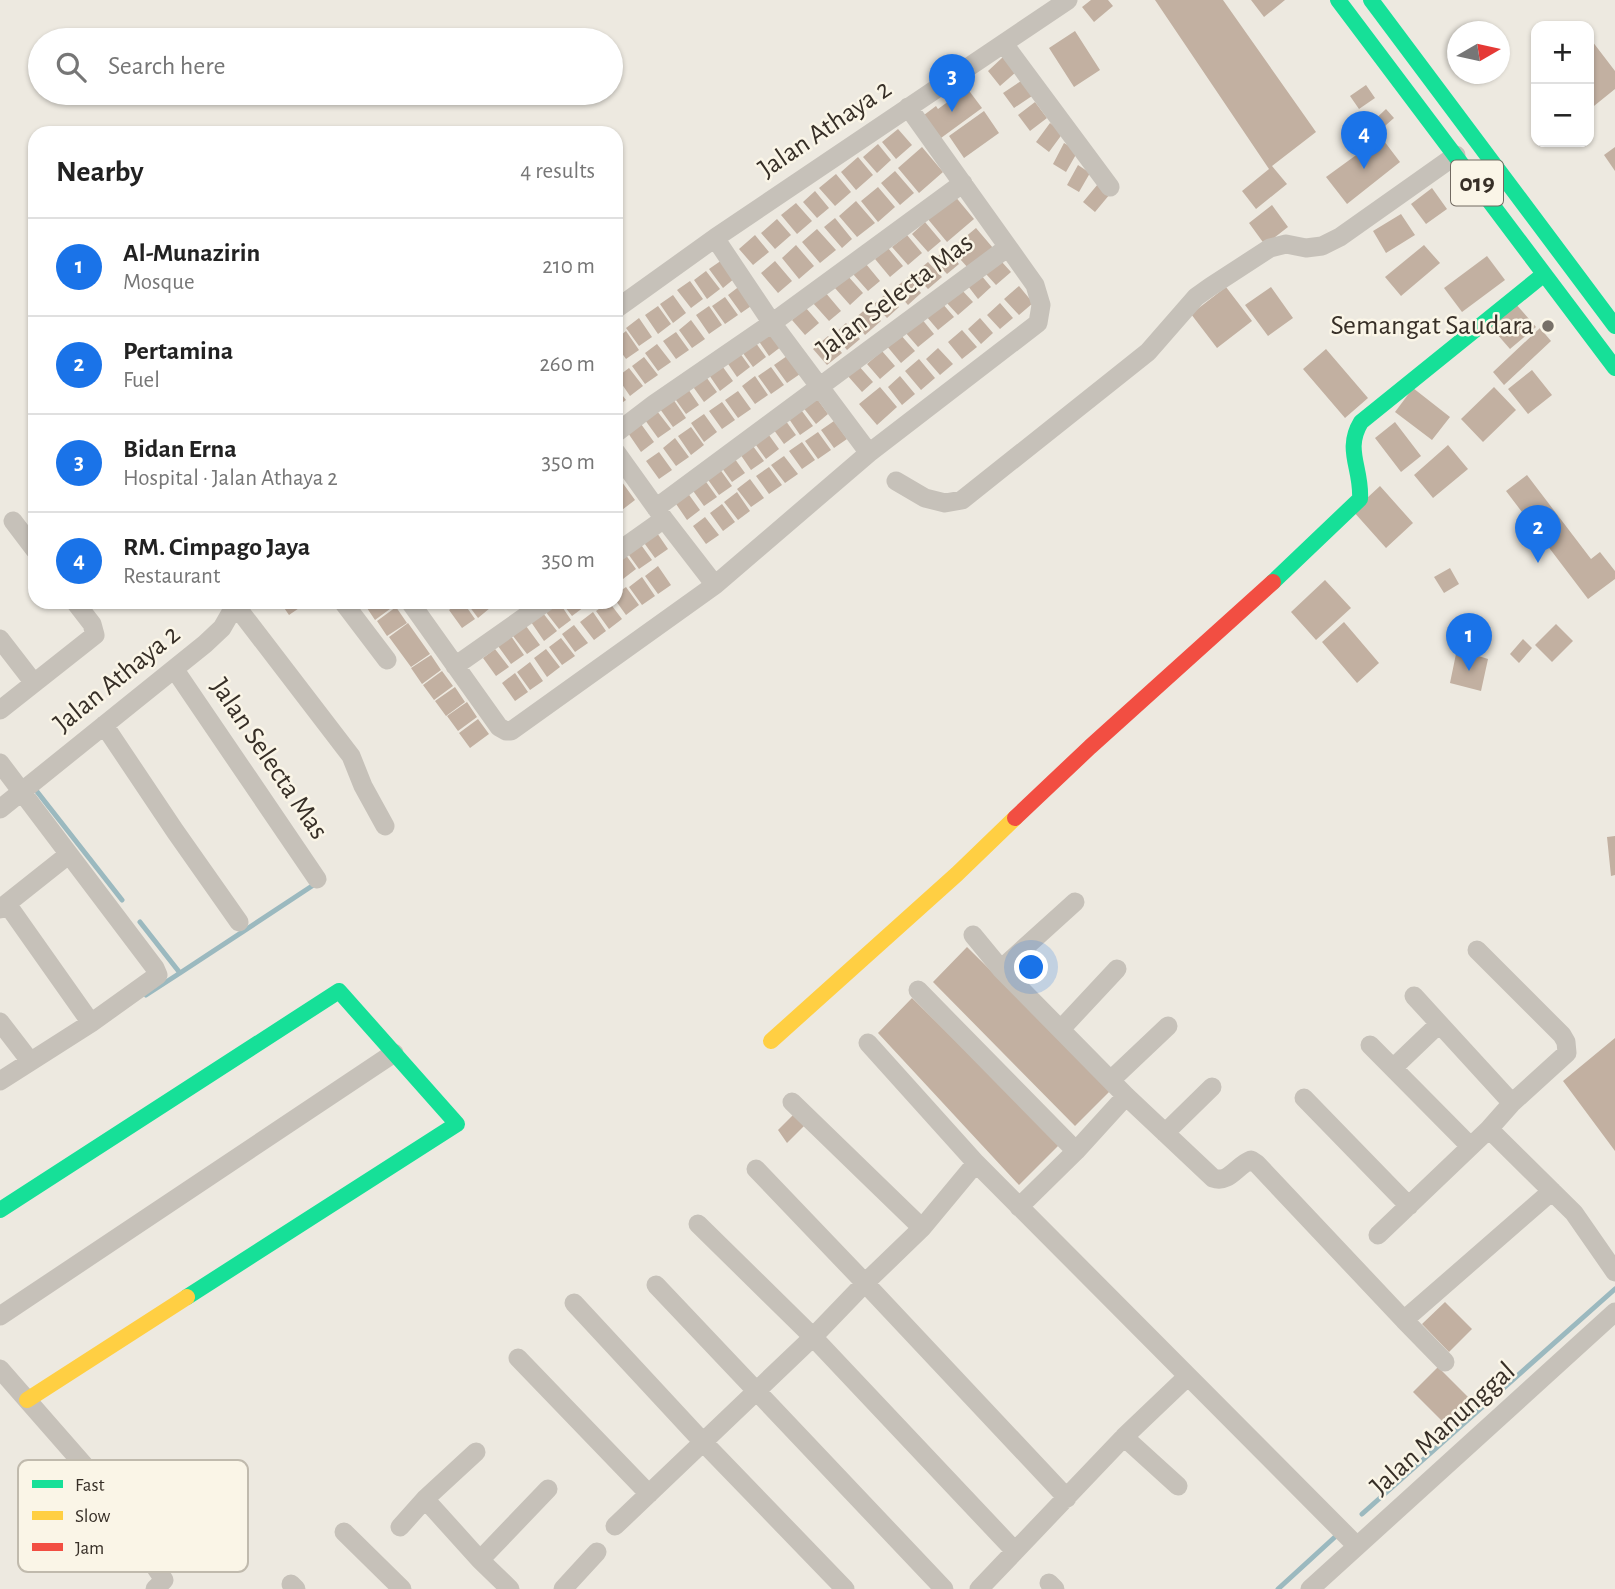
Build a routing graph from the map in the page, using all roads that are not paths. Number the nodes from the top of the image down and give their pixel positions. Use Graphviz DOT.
graph roads {
  1 [pos="1068,0"];
  2 [pos="1338,0"];
  3 [pos="1371,0"];
  4 [pos="1004,44"];
  5 [pos="908,107"];
  6 [pos="1456,155"];
  7 [pos="963,183"];
  8 [pos="1111,187"];
  9 [pos="715,237"];
  10 [pos="1008,247"];
  11 [pos="1543,275"];
  12 [pos="623,304"];
  13 [pos="772,323"];
  14 [pos="1615,326"];
  15 [pos="1615,368"];
  16 [pos="821,387"];
  17 [pos="623,428"];
  18 [pos="869,453"];
  19 [pos="623,462"];
  20 [pos="896,481"];
  21 [pos="660,514"];
  22 [pos="13,521"];
  23 [pos="28,541"];
  24 [pos="623,547"];
  25 [pos="715,585"];
  26 [pos="80,609"];
  27 [pos="234,609"];
  28 [pos="241,609"];
  29 [pos="348,609"];
  30 [pos="415,609"];
  31 [pos="536,609"];
  32 [pos="0,639"];
  33 [pos="387,660"];
  34 [pos="455,666"];
  35 [pos="174,670"];
  36 [pos="34,683"];
  37 [pos="0,710"];
  38 [pos="104,725"];
  39 [pos="0,763"];
  40 [pos="22,791"];
  41 [pos="0,809"];
  42 [pos="386,826"];
  43 [pos="68,855"];
  44 [pos="317,879"];
  45 [pos="1075,902"];
  46 [pos="3,906"];
  47 [pos="239,922"];
  48 [pos="973,935"];
  49 [pos="1478,950"];
  50 [pos="1001,969"];
  51 [pos="1117,969"];
  52 [pos="918,990"];
  53 [pos="1414,996"];
  54 [pos="0,1022"];
  55 [pos="91,1023"];
  56 [pos="1439,1024"];
  57 [pos="1168,1026"];
  58 [pos="1061,1029"];
  59 [pos="771,1041"];
  60 [pos="868,1042"];
  61 [pos="1370,1045"];
  62 [pos="394,1054"];
  63 [pos="30,1061"];
  64 [pos="1393,1069"];
  65 [pos="1112,1079"];
  66 [pos="0,1081"];
  67 [pos="1212,1087"];
  68 [pos="1126,1096"];
  69 [pos="1304,1098"];
  70 [pos="792,1102"];
  71 [pos="1512,1103"];
  72 [pos="1489,1129"];
  73 [pos="1165,1133"];
  74 [pos="1471,1146"];
  75 [pos="1076,1151"];
  76 [pos="976,1163"];
  77 [pos="756,1169"];
  78 [pos="1552,1191"];
  79 [pos="1409,1206"];
  80 [pos="1019,1207"];
  81 [pos="0,1210"];
  82 [pos="698,1224"];
  83 [pos="922,1228"];
  84 [pos="1378,1235"];
  85 [pos="1615,1272"];
  86 [pos="865,1283"];
  87 [pos="656,1285"];
  88 [pos="575,1303"];
  89 [pos="1615,1312"];
  90 [pos="0,1316"];
  91 [pos="1404,1320"];
  92 [pos="813,1337"];
  93 [pos="519,1357"];
  94 [pos="1446,1362"];
  95 [pos="0,1369"];
  96 [pos="1188,1376"];
  97 [pos="757,1393"];
  98 [pos="27,1400"];
  99 [pos="1124,1437"];
  100 [pos="702,1441"];
  101 [pos="476,1452"];
  102 [pos="80,1460"];
  103 [pos="1178,1486"];
  104 [pos="548,1489"];
  105 [pos="649,1494"];
  106 [pos="1066,1497"];
  107 [pos="425,1499"];
  108 [pos="615,1526"];
  109 [pos="400,1527"];
  110 [pos="344,1532"];
  111 [pos="1356,1545"];
  112 [pos="1014,1550"];
  113 [pos="597,1552"];
  114 [pos="480,1560"];
  115 [pos="159,1572"];
  116 [pos="155,1589"];
  117 [pos="402,1589"];
  118 [pos="510,1589"];
  119 [pos="563,1589"];
  120 [pos="845,1589"];
  121 [pos="944,1589"];
  122 [pos="979,1589"];
  123 [pos="1310,1589"];
  1 -- 4 [label="street, Jalan Athaya 2"];
  2 -- 6 [label="main road, 019"];
  3 -- 14 [label="main road, 019"];
  4 -- 5 [label="street, Jalan Athaya 2"];
  4 -- 8 [label="street"];
  5 -- 7 [label="street, Jalan Selecta Mas"];
  5 -- 9 [label="street, Jalan Athaya 2"];
  6 -- 11 [label="main road, 019"];
  6 -- 20 [label="street"];
  7 -- 10 [label="street, Jalan Selecta Mas"];
  7 -- 13 [label="street, Jalan Selecta Mas"];
  9 -- 12 [label="street, Jalan Athaya 2"];
  9 -- 13 [label="street, Jalan Selecta Mas"];
  10 -- 16 [label="street, Jalan Selecta Mas"];
  10 -- 18 [label="street"];
  11 -- 15 [label="main road, 019"];
  11 -- 59 [label="main road"];
  13 -- 16 [label="street, Jalan Selecta Mas"];
  13 -- 17 [label="street, Jalan Selecta Mas"];
  16 -- 18 [label="street, Jalan Selecta Mas"];
  16 -- 21 [label="street, Jalan Selecta Mas"];
  18 -- 25 [label="street"];
  19 -- 21 [label="street"];
  21 -- 24 [label="street, Jalan Selecta Mas"];
  21 -- 25 [label="street"];
  22 -- 23 [label="street"];
  25 -- 34 [label="street"];
  26 -- 36 [label="street"];
  27 -- 35 [label="street, Jalan Athaya 2"];
  28 -- 42 [label="street"];
  29 -- 33 [label="street"];
  30 -- 34 [label="street"];
  31 -- 34 [label="street"];
  32 -- 36 [label="street"];
  35 -- 38 [label="street, Jalan Athaya 2"];
  35 -- 44 [label="street, Jalan Selecta Mas"];
  36 -- 37 [label="street"];
  38 -- 40 [label="street, Jalan Athaya 2"];
  38 -- 47 [label="street"];
  39 -- 40 [label="street"];
  40 -- 41 [label="street, Jalan Athaya 2"];
  40 -- 43 [label="street"];
  43 -- 46 [label="street"];
  43 -- 55 [label="street"];
  45 -- 50 [label="street"];
  46 -- 55 [label="street"];
  48 -- 50 [label="street"];
  49 -- 71 [label="street"];
  50 -- 58 [label="street"];
  51 -- 58 [label="street"];
  52 -- 75 [label="street"];
  53 -- 56 [label="street"];
  54 -- 63 [label="street"];
  55 -- 63 [label="street"];
  56 -- 64 [label="street"];
  56 -- 71 [label="street"];
  57 -- 65 [label="street"];
  58 -- 65 [label="street"];
  60 -- 76 [label="street"];
  61 -- 64 [label="street"];
  62 -- 81 [label="main road"];
  62 -- 90 [label="street"];
  62 -- 98 [label="main road"];
  63 -- 66 [label="street"];
  64 -- 74 [label="street"];
  65 -- 68 [label="street"];
  67 -- 73 [label="street"];
  68 -- 73 [label="street"];
  68 -- 75 [label="street"];
  69 -- 79 [label="street"];
  70 -- 83 [label="street"];
  71 -- 72 [label="street"];
  72 -- 74 [label="street"];
  72 -- 78 [label="street"];
  73 -- 91 [label="street"];
  74 -- 79 [label="street"];
  75 -- 80 [label="street"];
  76 -- 80 [label="street"];
  76 -- 83 [label="street"];
  77 -- 86 [label="street"];
  78 -- 85 [label="street"];
  78 -- 91 [label="street"];
  79 -- 84 [label="street"];
  80 -- 96 [label="street"];
  82 -- 92 [label="street"];
  83 -- 86 [label="street"];
  86 -- 92 [label="street"];
  86 -- 106 [label="street"];
  87 -- 97 [label="street"];
  88 -- 100 [label="street"];
  89 -- 111 [label="street, Jalan Manunggal"];
  91 -- 94 [label="street"];
  92 -- 97 [label="street"];
  92 -- 112 [label="street"];
  93 -- 105 [label="street"];
  95 -- 98 [label="street"];
  96 -- 99 [label="street"];
  96 -- 111 [label="street"];
  97 -- 100 [label="street"];
  97 -- 121 [label="street"];
  98 -- 102 [label="street"];
  99 -- 103 [label="street"];
  99 -- 106 [label="street"];
  100 -- 105 [label="street"];
  100 -- 120 [label="street"];
  101 -- 107 [label="street"];
  104 -- 114 [label="street"];
  105 -- 108 [label="street"];
  106 -- 112 [label="street"];
  107 -- 109 [label="street"];
  107 -- 114 [label="street"];
  110 -- 117 [label="street"];
  111 -- 123 [label="street, Jalan Manunggal"];
  112 -- 122 [label="street"];
  113 -- 119 [label="street"];
  114 -- 118 [label="street"];
  115 -- 116 [label="street"];
}
